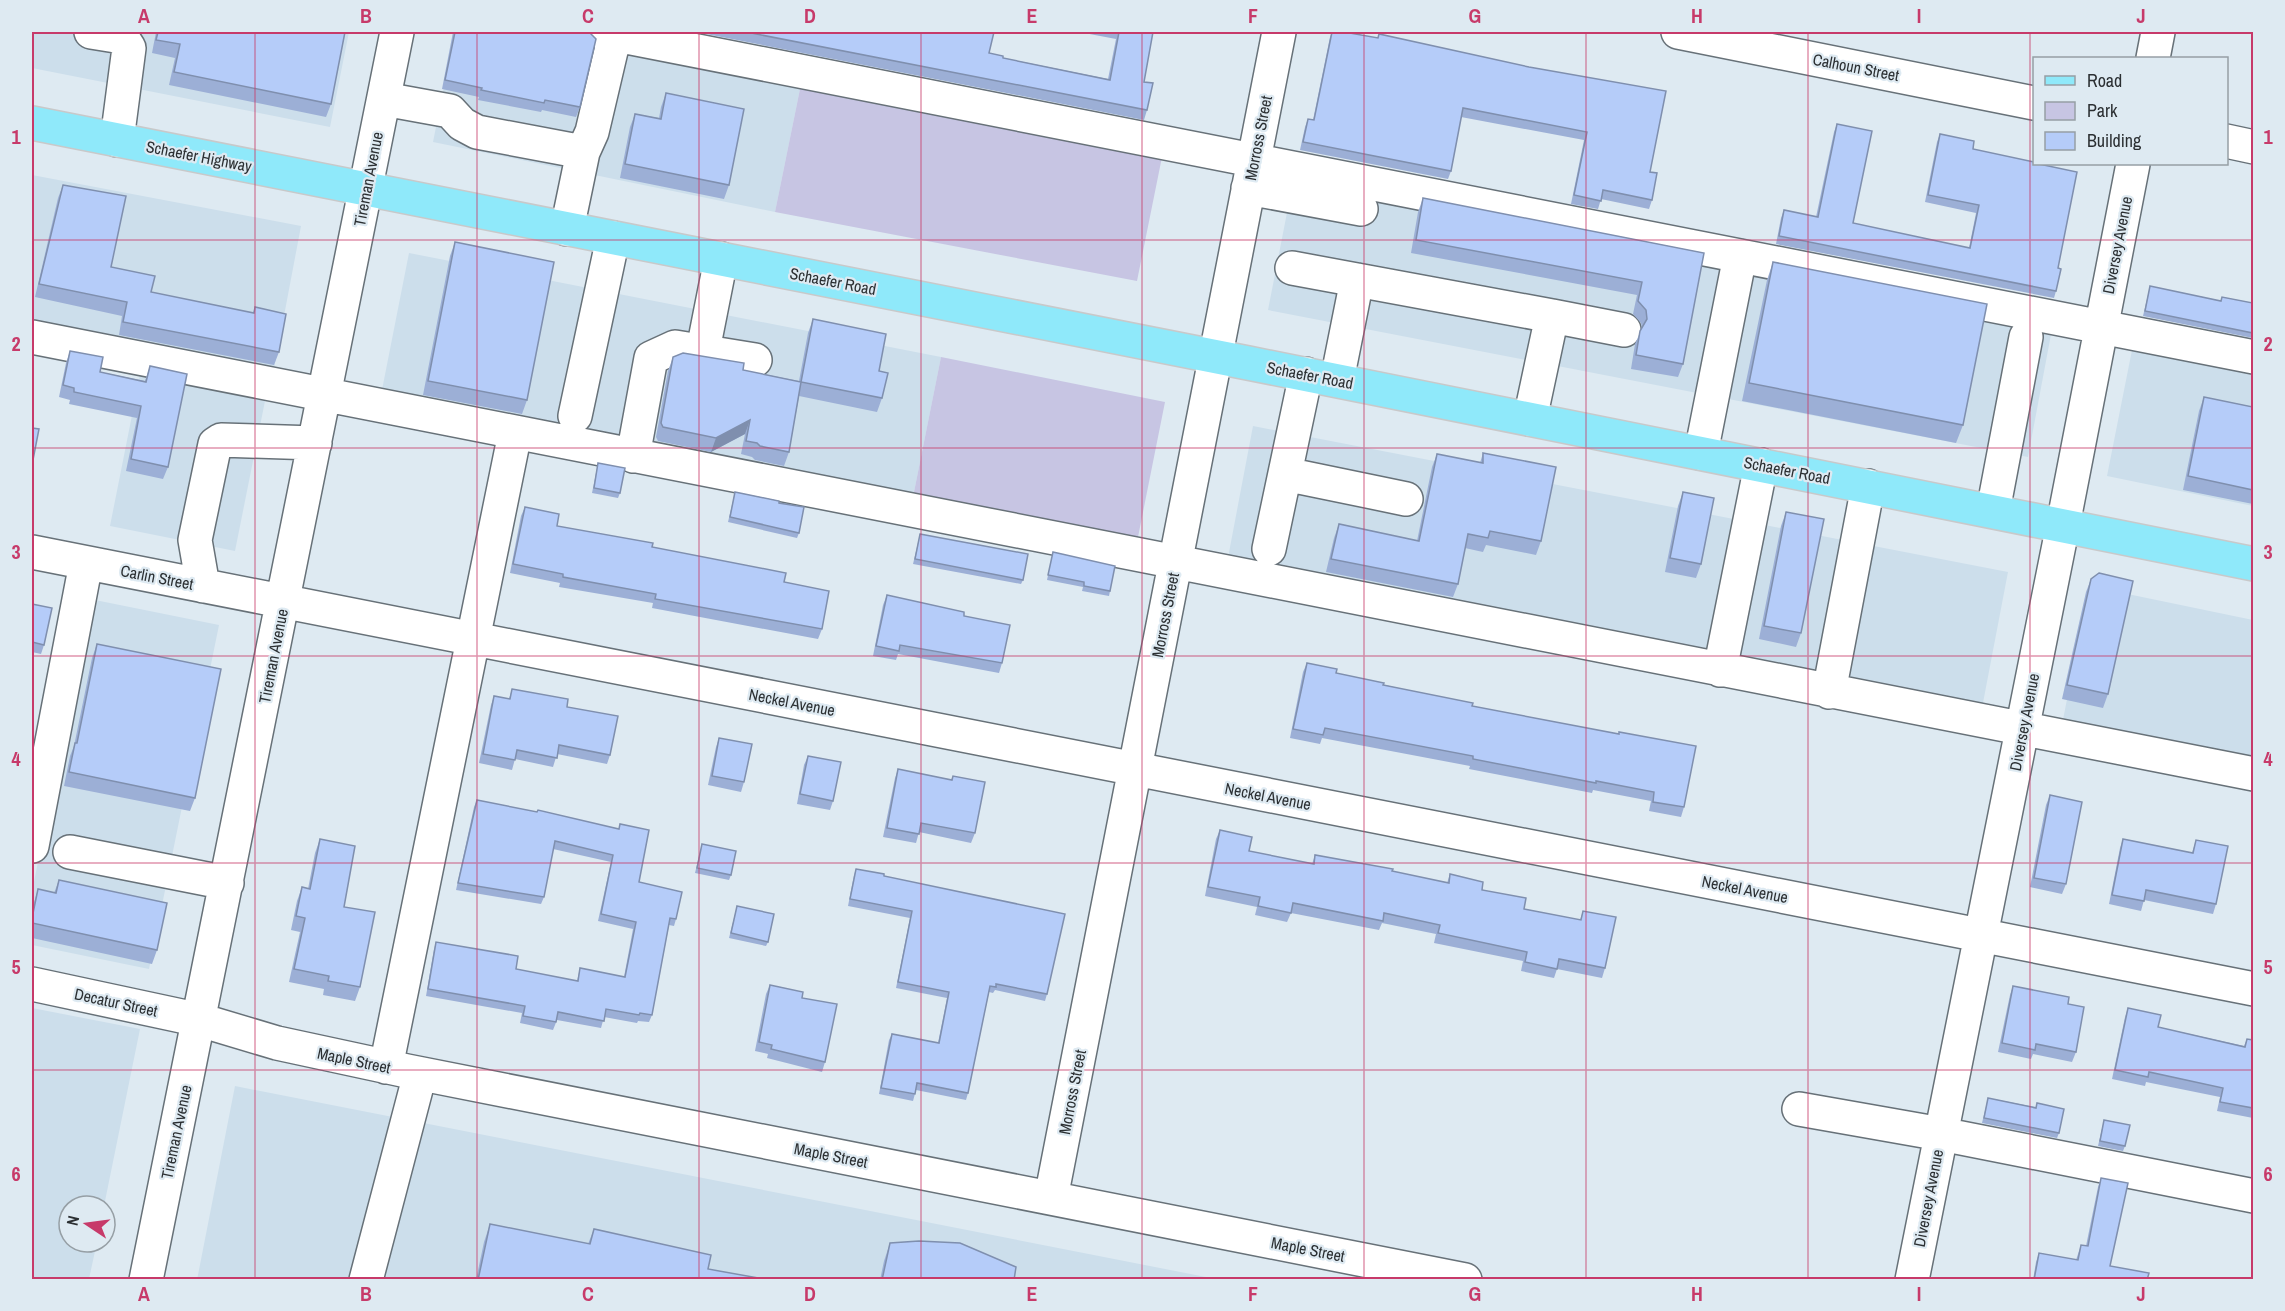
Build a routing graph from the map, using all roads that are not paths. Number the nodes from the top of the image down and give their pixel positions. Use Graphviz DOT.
graph roads {
  1 [pos="91,32"];
  2 [pos="397,32"];
  3 [pos="1279,32"];
  4 [pos="1678,32"];
  5 [pos="2158,32"];
  6 [pos="608,33"];
  7 [pos="2153,57"];
  8 [pos="384,99"];
  9 [pos="2033,103"];
  10 [pos="32,123"];
  11 [pos="117,140"];
  12 [pos="2228,141"];
  13 [pos="2253,147"];
  14 [pos="583,152"];
  15 [pos="2133,165"];
  16 [pos="1251,174"];
  17 [pos="366,189"];
  18 [pos="1361,209"];
  19 [pos="567,229"];
  20 [pos="613,238"];
  21 [pos="1740,256"];
  22 [pos="721,259"];
  23 [pos="1292,268"];
  24 [pos="1357,280"];
  25 [pos="1552,316"];
  26 [pos="2101,327"];
  27 [pos="1624,330"];
  28 [pos="32,337"];
  29 [pos="2026,337"];
  30 [pos="703,350"];
  31 [pos="1216,356"];
  32 [pos="2253,357"];
  33 [pos="755,360"];
  34 [pos="1306,374"];
  35 [pos="1337,380"];
  36 [pos="325,395"];
  37 [pos="575,416"];
  38 [pos="1530,419"];
  39 [pos="514,433"];
  40 [pos="315,442"];
  41 [pos="1701,453"];
  42 [pos="633,456"];
  43 [pos="1761,465"];
  44 [pos="1285,474"];
  45 [pos="1868,486"];
  46 [pos="1406,499"];
  47 [pos="1993,511"];
  48 [pos="2063,525"];
  49 [pos="1269,549"];
  50 [pos="32,552"];
  51 [pos="87,563"];
  52 [pos="1175,563"];
  53 [pos="2253,564"];
  54 [pos="203,586"];
  55 [pos="283,602"];
  56 [pos="472,639"];
  57 [pos="1720,670"];
  58 [pos="1829,692"];
  59 [pos="2022,729"];
  60 [pos="1135,769"];
  61 [pos="2253,774"];
  62 [pos="32,846"];
  63 [pos="70,852"];
  64 [pos="227,883"];
  65 [pos="1981,935"];
  66 [pos="32,984"];
  67 [pos="2253,989"];
  68 [pos="200,1020"];
  69 [pos="386,1067"];
  70 [pos="420,1074"];
  71 [pos="1800,1109"];
  72 [pos="1941,1134"];
  73 [pos="2253,1196"];
  74 [pos="1051,1198"];
  75 [pos="146,1280"];
  76 [pos="366,1280"];
  77 [pos="1465,1280"];
  78 [pos="1912,1280"];
  1 -- 11 [label="street"];
  2 -- 8 [label="street, Tireman Avenue"];
  3 -- 16 [label="street, Morross Street"];
  4 -- 9 [label="street, Calhoun Street"];
  5 -- 7 [label="street"];
  6 -- 14 [label="street"];
  6 -- 16 [label="street"];
  8 -- 14 [label="street"];
  8 -- 17 [label="street, Tireman Avenue"];
  10 -- 11 [label="main road, Schaefer Highway"];
  11 -- 17 [label="main road, Schaefer Highway"];
  12 -- 13 [label="street"];
  14 -- 19 [label="street"];
  15 -- 26 [label="street, Diversey Avenue"];
  16 -- 18 [label="street"];
  16 -- 21 [label="street"];
  16 -- 31 [label="street, Morross Street"];
  17 -- 19 [label="main road, Schaefer Road"];
  17 -- 36 [label="street, Tireman Avenue"];
  19 -- 20 [label="main road, Schaefer Road"];
  20 -- 22 [label="main road, Schaefer Road"];
  20 -- 37 [label="street"];
  21 -- 26 [label="street"];
  21 -- 41 [label="street"];
  22 -- 30 [label="street"];
  22 -- 31 [label="main road, Schaefer Road"];
  23 -- 24 [label="street"];
  24 -- 25 [label="street"];
  24 -- 35 [label="street"];
  25 -- 27 [label="street"];
  25 -- 38 [label="street"];
  26 -- 32 [label="street"];
  26 -- 48 [label="street, Diversey Avenue"];
  28 -- 36 [label="street"];
  29 -- 47 [label="street"];
  30 -- 33 [label="street"];
  30 -- 42 [label="street"];
  31 -- 34 [label="main road, Schaefer Road"];
  31 -- 52 [label="street, Morross Street"];
  34 -- 35 [label="main road, Schaefer Road"];
  34 -- 44 [label="street"];
  35 -- 38 [label="main road, Schaefer Road"];
  36 -- 39 [label="street"];
  36 -- 40 [label="street, Tireman Avenue"];
  38 -- 41 [label="main road, Schaefer Road"];
  39 -- 42 [label="street"];
  39 -- 56 [label="street"];
  40 -- 54 [label="street"];
  40 -- 55 [label="street, Tireman Avenue"];
  41 -- 43 [label="main road, Schaefer Road"];
  42 -- 52 [label="street"];
  43 -- 45 [label="main road, Schaefer Road"];
  43 -- 57 [label="street"];
  44 -- 46 [label="street"];
  44 -- 49 [label="street"];
  45 -- 47 [label="main road, Schaefer Road"];
  45 -- 58 [label="street"];
  47 -- 48 [label="main road, Schaefer Road"];
  48 -- 53 [label="main road, Schaefer Road"];
  48 -- 59 [label="street, Diversey Avenue"];
  50 -- 51 [label="street, Carlin Street"];
  51 -- 54 [label="street, Carlin Street"];
  51 -- 62 [label="street"];
  52 -- 57 [label="street"];
  52 -- 60 [label="street, Morross Street"];
  54 -- 55 [label="street, Carlin Street"];
  55 -- 56 [label="street, Neckel Avenue"];
  55 -- 64 [label="street, Tireman Avenue"];
  56 -- 60 [label="street, Neckel Avenue"];
  56 -- 69 [label="street"];
  57 -- 58 [label="street"];
  58 -- 59 [label="street"];
  59 -- 61 [label="street"];
  59 -- 65 [label="street, Diversey Avenue"];
  60 -- 65 [label="street, Neckel Avenue"];
  60 -- 74 [label="street, Morross Street"];
  63 -- 64 [label="street"];
  64 -- 68 [label="street, Tireman Avenue"];
  65 -- 67 [label="street, Neckel Avenue"];
  65 -- 72 [label="street, Diversey Avenue"];
  66 -- 68 [label="street, Decatur Street"];
  68 -- 69 [label="street, Maple Street"];
  68 -- 75 [label="street, Tireman Avenue"];
  69 -- 70 [label="street, Maple Street"];
  70 -- 74 [label="street, Maple Street"];
  70 -- 76 [label="street"];
  71 -- 72 [label="street"];
  72 -- 73 [label="street"];
  72 -- 78 [label="street, Diversey Avenue"];
  74 -- 77 [label="street, Maple Street"];
}
